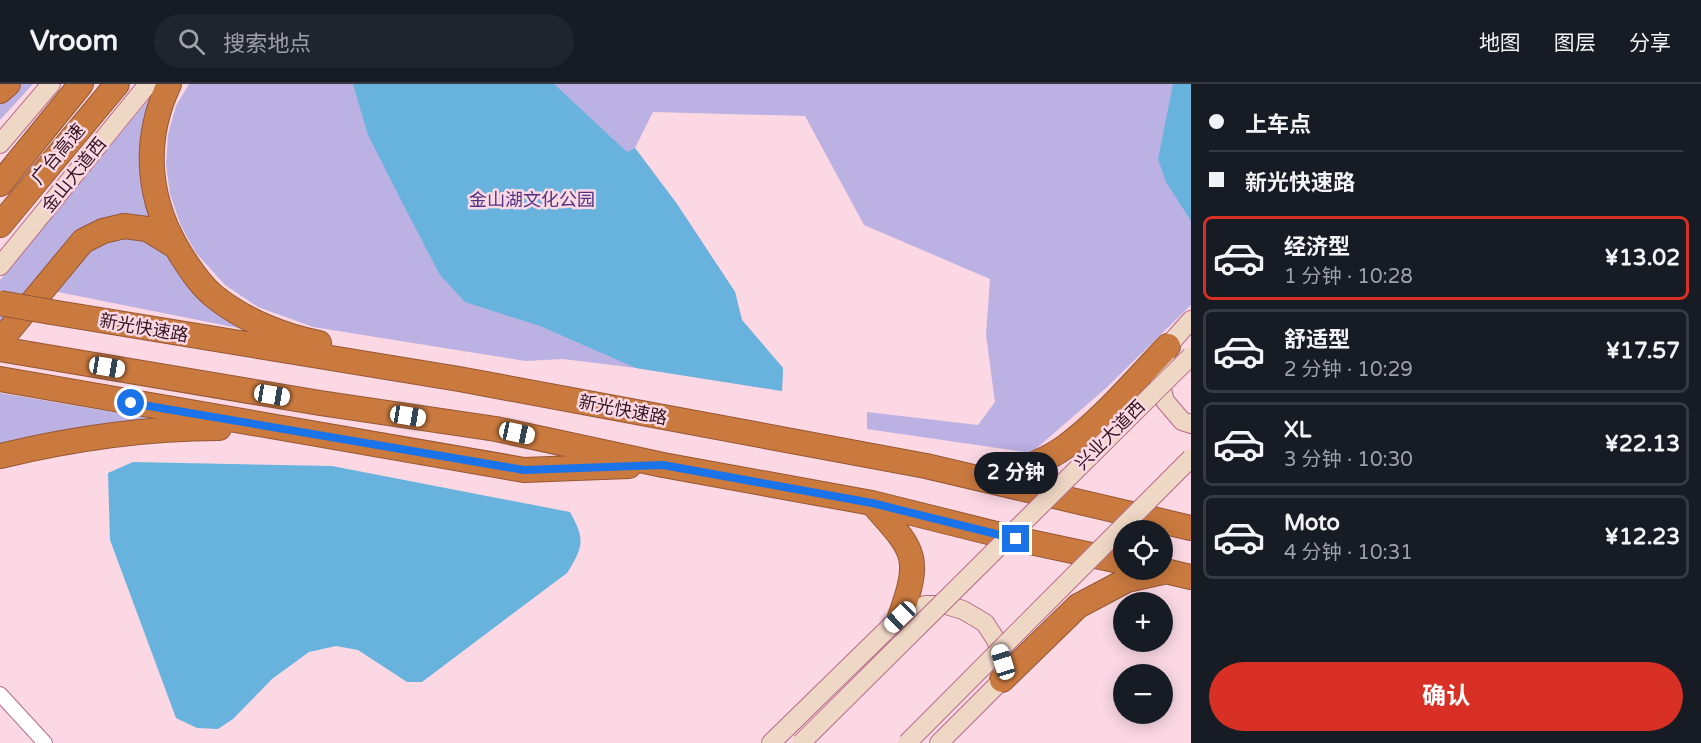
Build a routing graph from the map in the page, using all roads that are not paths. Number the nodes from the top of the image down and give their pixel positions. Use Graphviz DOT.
graph roads {
  1 [pos="8,84"];
  2 [pos="51,84"];
  3 [pos="81,84"];
  4 [pos="117,84"];
  5 [pos="148,84"];
  6 [pos="169,84"];
  7 [pos="0,91"];
  8 [pos="0,144"];
  9 [pos="0,184"];
  10 [pos="0,225"];
  11 [pos="175,246"];
  12 [pos="0,266"];
  13 [pos="0,303"];
  14 [pos="1191,320"];
  15 [pos="1168,346"];
  16 [pos="4,347"];
  17 [pos="1191,356"];
  18 [pos="0,379"];
  19 [pos="607,407"];
  20 [pos="1191,424"];
  21 [pos="272,428"];
  22 [pos="0,456"];
  23 [pos="1191,458"];
  24 [pos="663,465"];
  25 [pos="989,481"];
  26 [pos="872,503"];
  27 [pos="1191,528"];
  28 [pos="1113,560"];
  29 [pos="1173,573"];
  30 [pos="1191,577"];
  31 [pos="1127,580"];
  32 [pos="900,617"];
  33 [pos="1002,680"];
  34 [pos="0,694"];
  35 [pos="45,743"];
  36 [pos="771,743"];
  37 [pos="801,743"];
  38 [pos="907,743"];
  39 [pos="939,743"];
  1 -- 7 [label="highway"];
  2 -- 8 [label="street"];
  3 -- 9 [label="highway, 广台高速"];
  4 -- 10 [label="highway, 广台高速"];
  5 -- 12 [label="street, 金山大道西"];
  6 -- 11 [label="highway"];
  11 -- 16 [label="highway"];
  11 -- 19 [label="highway"];
  13 -- 19 [label="highway, 新光快速路, bridge"];
  14 -- 15 [label="street"];
  15 -- 20 [label="street"];
  15 -- 25 [label="highway"];
  16 -- 24 [label="highway"];
  17 -- 37 [label="street, 兴业大道西, bridge"];
  18 -- 21 [label="highway"];
  19 -- 25 [label="highway, 新光快速路"];
  21 -- 22 [label="highway"];
  21 -- 24 [label="highway"];
  23 -- 38 [label="street, bridge"];
  24 -- 26 [label="highway"];
  25 -- 27 [label="highway, 新光快速路"];
  26 -- 28 [label="highway"];
  26 -- 32 [label="highway"];
  29 -- 30 [label="highway"];
  31 -- 33 [label="highway"];
  32 -- 33 [label="street"];
  32 -- 36 [label="street"];
  33 -- 39 [label="street"];
  34 -- 35 [label="street"];
}
